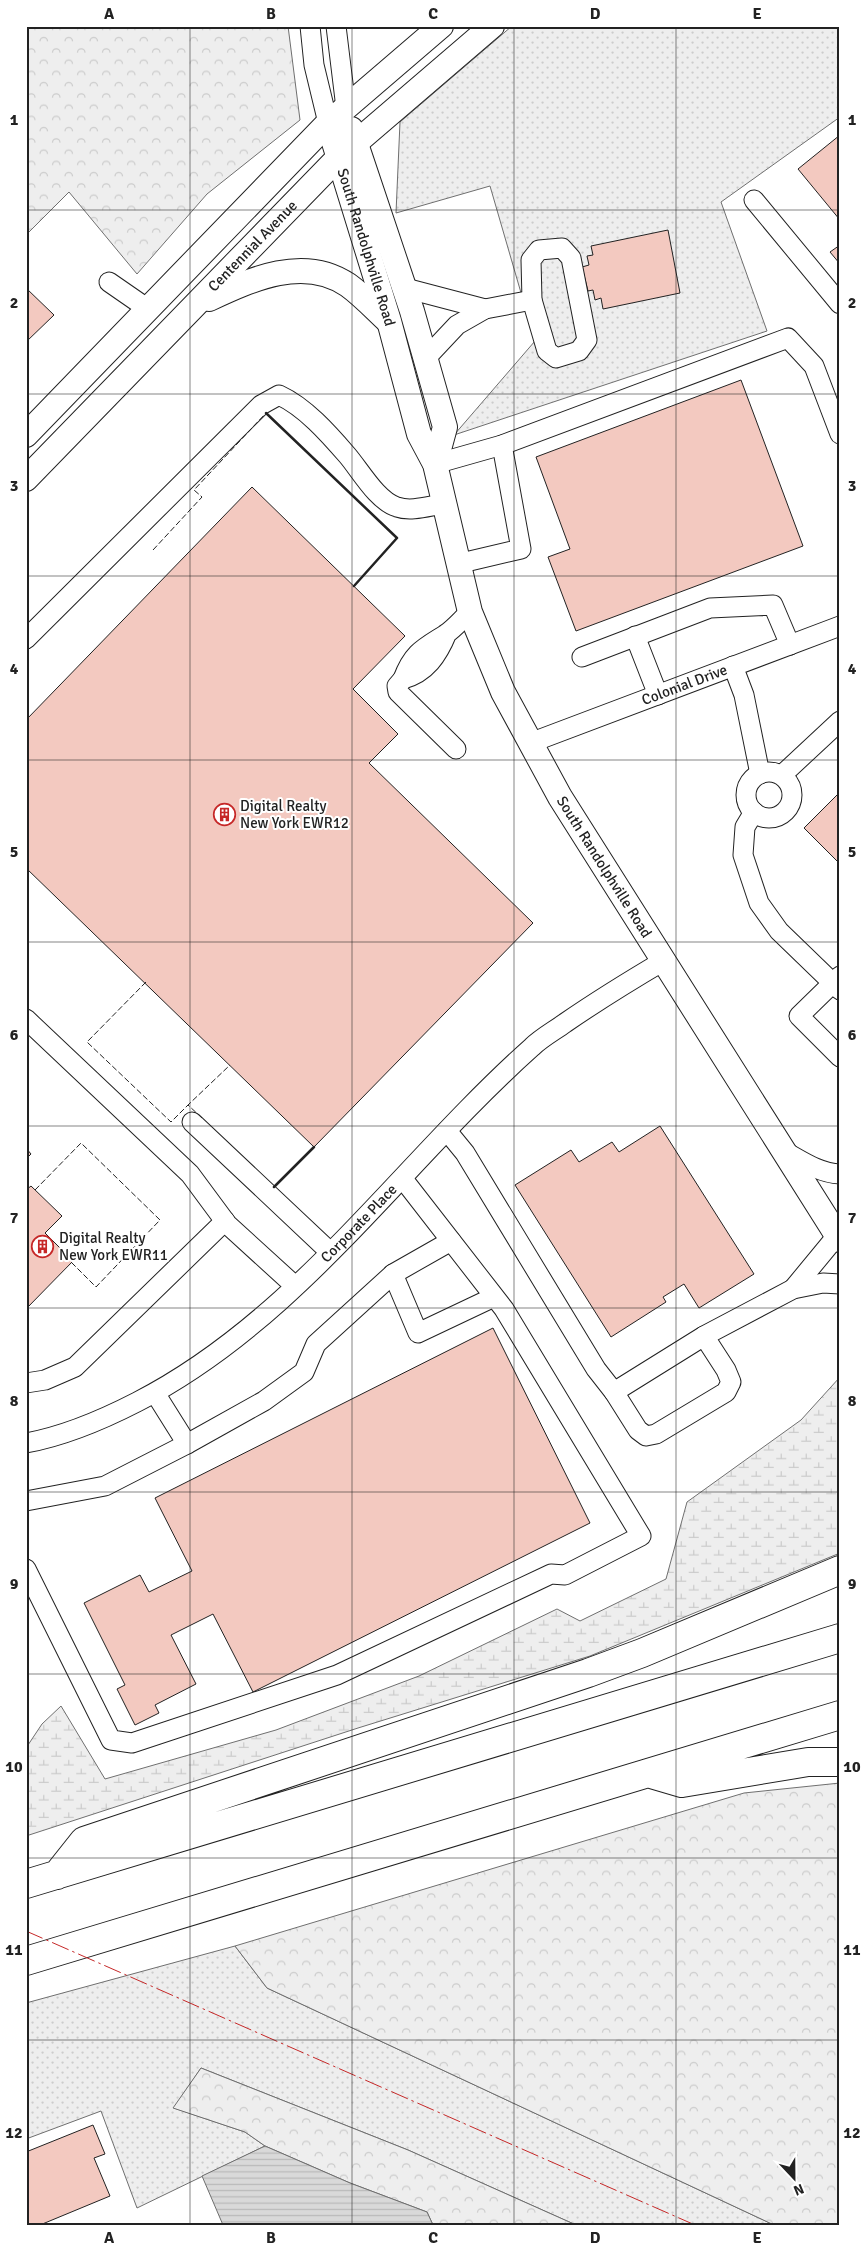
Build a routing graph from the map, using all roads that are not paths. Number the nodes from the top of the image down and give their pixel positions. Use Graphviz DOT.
graph roads {
  1 [pos="310,26"];
  2 [pos="336,26"];
  3 [pos="441,26"];
  4 [pos="492,26"];
  5 [pos="346,108"];
  6 [pos="328,123"];
  7 [pos="346,151"];
  8 [pos="754,200"];
  9 [pos="109,282"];
  10 [pos="405,288"];
  11 [pos="532,300"];
  12 [pos="198,303"];
  13 [pos="840,304"];
  14 [pos="148,309"];
  15 [pos="485,309"];
  16 [pos="389,322"];
  17 [pos="426,358"];
  18 [pos="840,434"];
  19 [pos="26,435"];
  20 [pos="502,445"];
  21 [pos="435,464"];
  22 [pos="26,478"];
  23 [pos="443,504"];
  24 [pos="458,564"];
  25 [pos="470,612"];
  26 [pos="840,626"];
  27 [pos="635,636"];
  28 [pos="26,639"];
  29 [pos="790,645"];
  30 [pos="582,657"];
  31 [pos="733,666"];
  32 [pos="658,695"];
  33 [pos="840,721"];
  34 [pos="530,743"];
  35 [pos="456,749"];
  36 [pos="760,774"];
  37 [pos="782,775"];
  38 [pos="754,812"];
  39 [pos="665,960"];
  40 [pos="837,983"];
  41 [pos="26,1019"];
  42 [pos="840,1057"];
  43 [pos="192,1122"];
  44 [pos="447,1131"];
  45 [pos="783,1150"];
  46 [pos="840,1174"];
  47 [pos="403,1179"];
  48 [pos="225,1221"];
  49 [pos="839,1236"];
  50 [pos="451,1241"];
  51 [pos="330,1252"];
  52 [pos="393,1274"];
  53 [pos="840,1284"];
  54 [pos="295,1286"];
  55 [pos="793,1289"];
  56 [pos="494,1297"];
  57 [pos="704,1336"];
  58 [pos="26,1383"];
  59 [pos="614,1392"];
  60 [pos="156,1393"];
  61 [pos="26,1443"];
  62 [pos="187,1444"];
  63 [pos="26,1502"];
  64 [pos="26,1569"];
  65 [pos="840,1570"];
  66 [pos="840,1638"];
  67 [pos="840,1715"];
  68 [pos="840,1762"];
  69 [pos="648,1773"];
  70 [pos="57,1875"];
  71 [pos="26,1884"];
  72 [pos="26,1961"];
  1 -- 6 [label="street, South Randolphville Road"];
  2 -- 5 [label="street, South Randolphville Road"];
  3 -- 5 [label="main road, Centennial Avenue"];
  4 -- 7 [label="main road, Centennial Avenue"];
  5 -- 6 [label="main road, Centennial Avenue"];
  5 -- 7 [label="main road, South Randolphville Road"];
  6 -- 7 [label="main road, South Randolphville Road"];
  6 -- 14 [label="main road, Centennial Avenue"];
  7 -- 10 [label="main road, South Randolphville Road"];
  7 -- 12 [label="main road, Centennial Avenue"];
  7 -- 16 [label="main road, South Randolphville Road"];
  8 -- 13 [label="street"];
  9 -- 14 [label="street"];
  10 -- 15 [label="street"];
  10 -- 17 [label="main road, South Randolphville Road"];
  11 -- 11 [label="street"];
  11 -- 15 [label="street"];
  12 -- 16 [label="main road"];
  12 -- 22 [label="main road, Centennial Avenue"];
  14 -- 19 [label="main road, Centennial Avenue"];
  15 -- 17 [label="street"];
  16 -- 21 [label="main road, South Randolphville Road"];
  17 -- 21 [label="main road, South Randolphville Road"];
  18 -- 20 [label="street"];
  20 -- 21 [label="street"];
  20 -- 24 [label="street"];
  21 -- 23 [label="main road, South Randolphville Road"];
  23 -- 24 [label="main road, South Randolphville Road"];
  23 -- 28 [label="street"];
  24 -- 25 [label="main road, South Randolphville Road"];
  25 -- 34 [label="main road, South Randolphville Road"];
  25 -- 35 [label="street"];
  26 -- 29 [label="street, Colonial Drive"];
  27 -- 29 [label="street"];
  27 -- 30 [label="street"];
  27 -- 32 [label="street"];
  29 -- 31 [label="street, Colonial Drive"];
  31 -- 32 [label="street, Colonial Drive"];
  31 -- 36 [label="street"];
  32 -- 34 [label="street, Colonial Drive"];
  33 -- 37 [label="street"];
  34 -- 39 [label="main road, South Randolphville Road"];
  36 -- 37 [label="street"];
  36 -- 38 [label="street"];
  37 -- 38 [label="street"];
  38 -- 40 [label="street"];
  39 -- 44 [label="street, Corporate Place"];
  39 -- 45 [label="main road, South Randolphville Road"];
  40 -- 42 [label="street"];
  41 -- 48 [label="street"];
  43 -- 51 [label="street"];
  44 -- 47 [label="street, Corporate Place"];
  44 -- 59 [label="street"];
  45 -- 46 [label="street"];
  45 -- 49 [label="main road, South Randolphville Road"];
  47 -- 50 [label="street"];
  47 -- 51 [label="street, Corporate Place"];
  48 -- 54 [label="street"];
  48 -- 58 [label="street"];
  49 -- 55 [label="street"];
  50 -- 52 [label="street"];
  50 -- 56 [label="street"];
  51 -- 54 [label="street, Corporate Place"];
  52 -- 56 [label="street"];
  52 -- 62 [label="street"];
  53 -- 55 [label="street"];
  54 -- 60 [label="street, Corporate Place"];
  55 -- 57 [label="street"];
  56 -- 64 [label="street"];
  57 -- 59 [label="street"];
  57 -- 59 [label="street"];
  60 -- 61 [label="street, Corporate Place"];
  60 -- 62 [label="street"];
  62 -- 63 [label="street"];
  65 -- 70 [label="highway"];
  66 -- 70 [label="highway"];
  67 -- 69 [label="highway"];
  68 -- 69 [label="highway"];
  69 -- 72 [label="highway"];
  70 -- 71 [label="highway"];
}
